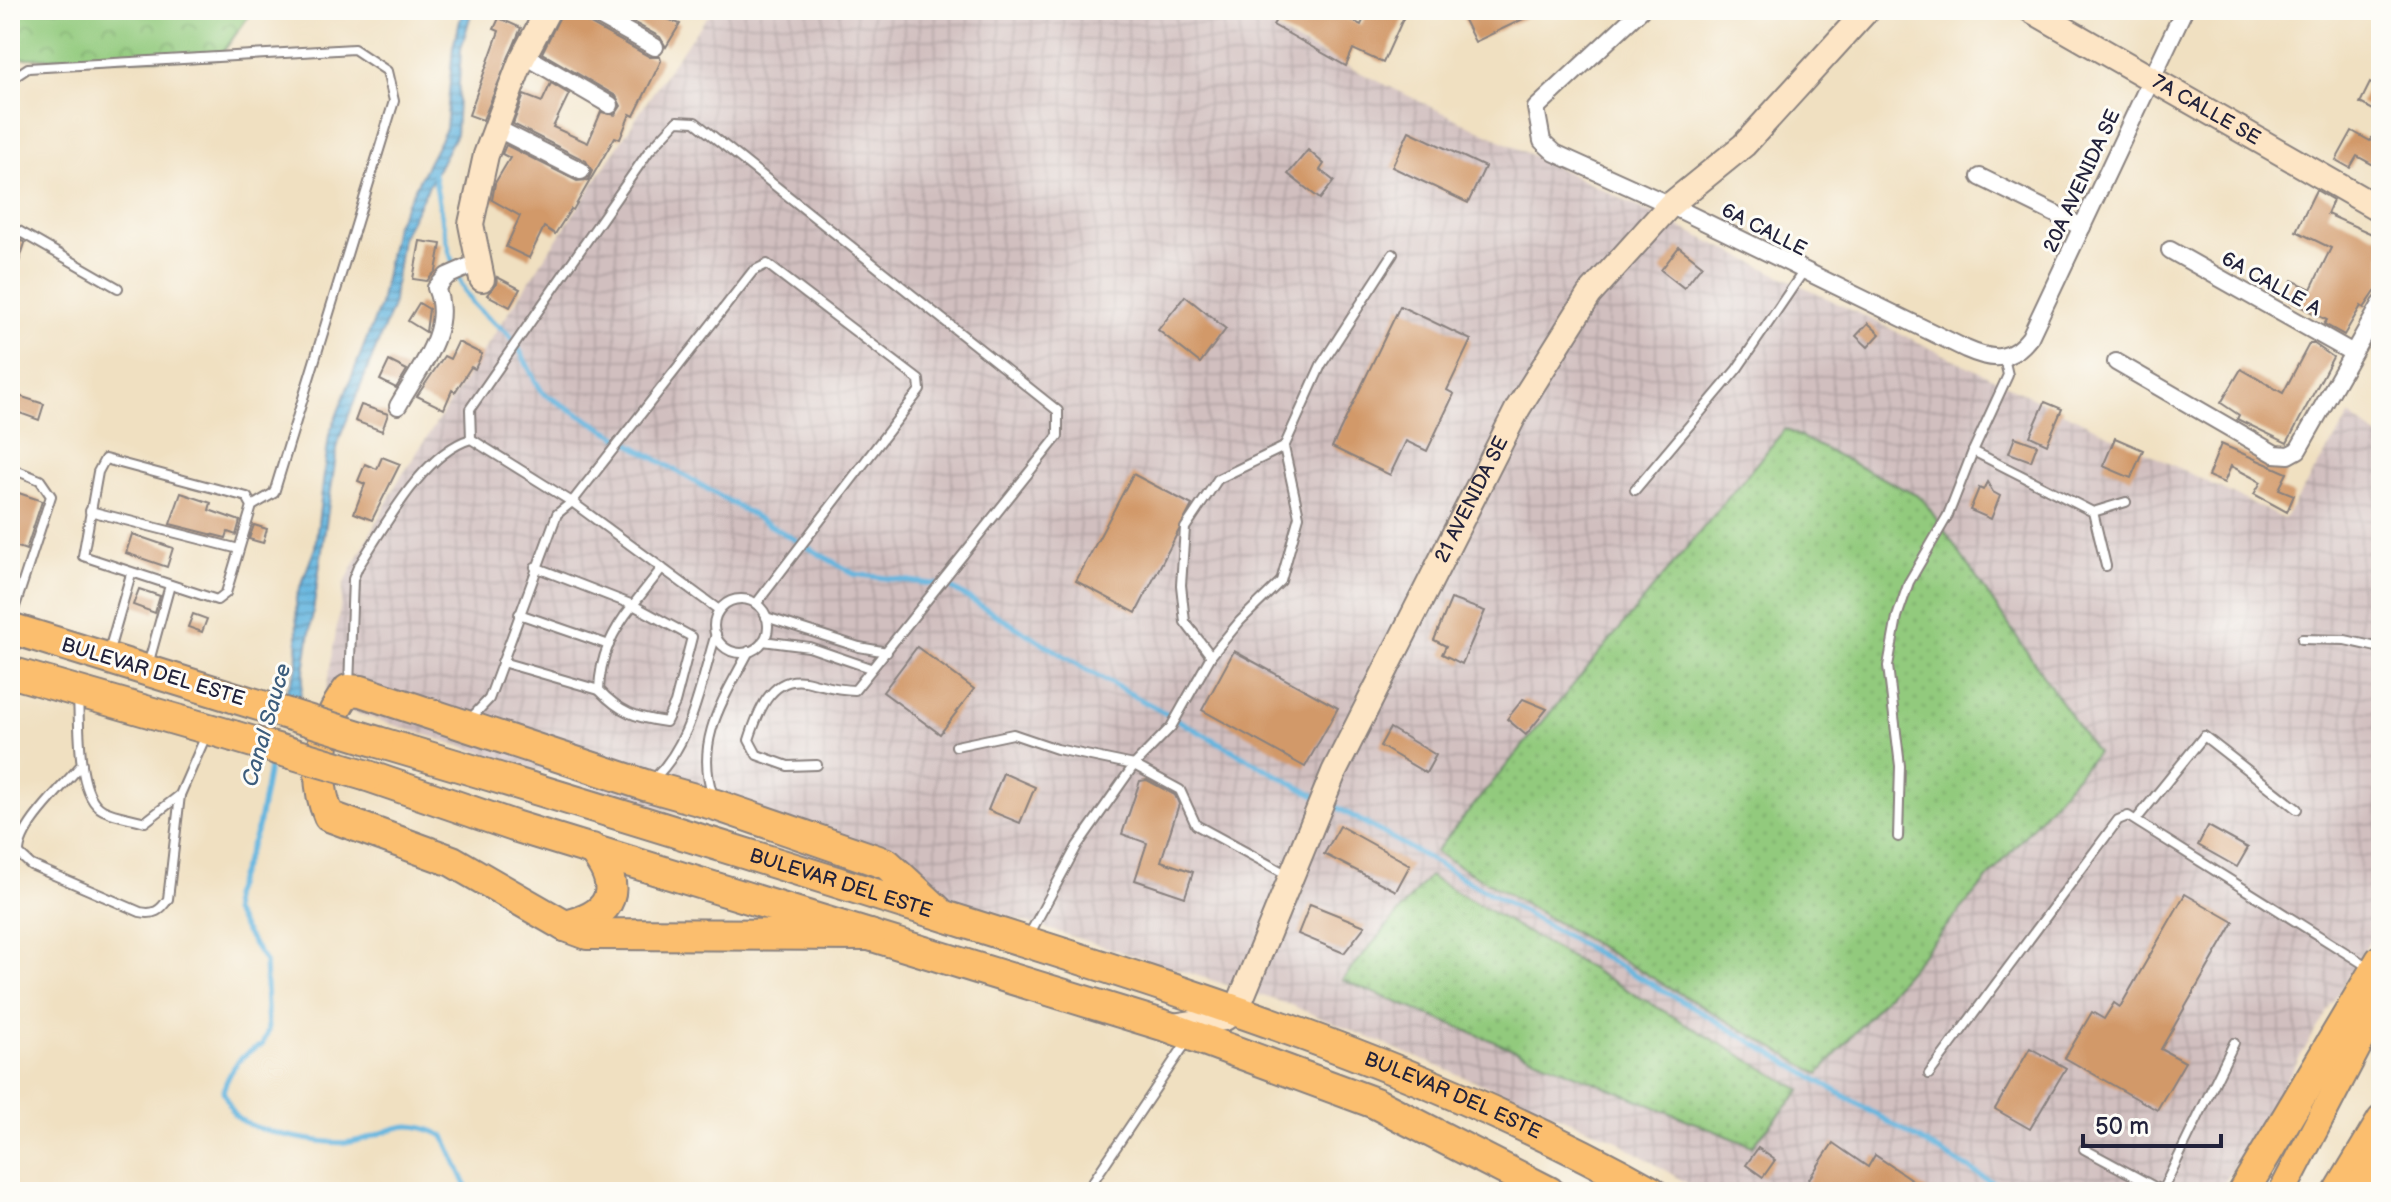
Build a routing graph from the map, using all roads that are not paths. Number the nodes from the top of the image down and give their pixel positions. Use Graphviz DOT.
graph roads {
  1 [pos="548,10"];
  2 [pos="588,10"];
  3 [pos="1641,10"];
  4 [pos="1867,10"];
  5 [pos="2031,10"];
  6 [pos="2184,10"];
  7 [pos="655,47"];
  8 [pos="524,55"];
  9 [pos="10,80"];
  10 [pos="2152,80"];
  11 [pos="610,105"];
  12 [pos="494,127"];
  13 [pos="581,171"];
  14 [pos="1980,177"];
  15 [pos="1670,205"];
  16 [pos="2381,210"];
  17 [pos="10,226"];
  18 [pos="2082,227"];
  19 [pos="2170,250"];
  20 [pos="1393,254"];
  21 [pos="476,269"];
  22 [pos="1803,272"];
  23 [pos="118,288"];
  24 [pos="2381,304"];
  25 [pos="2353,353"];
  26 [pos="2004,358"];
  27 [pos="2116,362"];
  28 [pos="398,406"];
  29 [pos="471,439"];
  30 [pos="1284,447"];
  31 [pos="1973,451"];
  32 [pos="10,468"];
  33 [pos="1635,490"];
  34 [pos="572,502"];
  35 [pos="2126,502"];
  36 [pos="252,506"];
  37 [pos="90,511"];
  38 [pos="2093,512"];
  39 [pos="239,549"];
  40 [pos="2106,566"];
  41 [pos="535,567"];
  42 [pos="662,568"];
  43 [pos="131,574"];
  44 [pos="170,585"];
  45 [pos="756,604"];
  46 [pos="633,605"];
  47 [pos="719,610"];
  48 [pos="519,614"];
  49 [pos="766,617"];
  50 [pos="10,625"];
  51 [pos="716,634"];
  52 [pos="2302,639"];
  53 [pos="763,641"];
  54 [pos="609,645"];
  55 [pos="2381,648"];
  56 [pos="749,651"];
  57 [pos="887,652"];
  58 [pos="1211,656"];
  59 [pos="107,659"];
  60 [pos="502,662"];
  61 [pos="870,668"];
  62 [pos="146,671"];
  63 [pos="10,672"];
  64 [pos="78,690"];
  65 [pos="348,690"];
  66 [pos="599,690"];
  67 [pos="463,723"];
  68 [pos="221,733"];
  69 [pos="956,746"];
  70 [pos="426,756"];
  71 [pos="82,764"];
  72 [pos="817,765"];
  73 [pos="1134,765"];
  74 [pos="645,785"];
  75 [pos="180,795"];
  76 [pos="716,805"];
  77 [pos="2297,809"];
  78 [pos="2136,820"];
  79 [pos="536,832"];
  80 [pos="1898,837"];
  81 [pos="592,849"];
  82 [pos="785,866"];
  83 [pos="1289,876"];
  84 [pos="942,915"];
  85 [pos="565,926"];
  86 [pos="870,935"];
  87 [pos="1026,941"];
  88 [pos="2378,965"];
  89 [pos="2381,1002"];
  90 [pos="1237,1009"];
  91 [pos="1180,1031"];
  92 [pos="2234,1043"];
  93 [pos="1929,1074"];
  94 [pos="2381,1119"];
  95 [pos="2084,1149"];
  96 [pos="2381,1152"];
  97 [pos="1086,1192"];
  98 [pos="1549,1192"];
  99 [pos="1652,1192"];
  100 [pos="2163,1192"];
  101 [pos="2243,1192"];
  102 [pos="2282,1192"];
  103 [pos="2337,1192"];
  104 [pos="2359,1192"];
  1 -- 8 [label="street"];
  2 -- 7 [label="street"];
  3 -- 15 [label="street, 6A CALLE"];
  4 -- 15 [label="street, 21 AVENIDA SE"];
  5 -- 10 [label="street, 7A CALLE SE"];
  6 -- 10 [label="street, 20A AVENIDA SE"];
  8 -- 11 [label="street"];
  8 -- 12 [label="street"];
  9 -- 36 [label="lane"];
  10 -- 16 [label="street, 7A CALLE SE"];
  10 -- 18 [label="street, 20A AVENIDA SE"];
  12 -- 13 [label="street"];
  12 -- 21 [label="street"];
  14 -- 18 [label="street"];
  15 -- 22 [label="street, 6A CALLE"];
  15 -- 83 [label="street, 21 AVENIDA SE"];
  17 -- 23 [label="lane"];
  18 -- 26 [label="street, 20A AVENIDA SE"];
  19 -- 25 [label="street, 6A CALLE A"];
  20 -- 30 [label="lane"];
  21 -- 28 [label="street"];
  22 -- 26 [label="street, 6A CALLE"];
  22 -- 33 [label="lane"];
  24 -- 25 [label="street"];
  25 -- 27 [label="street"];
  26 -- 31 [label="lane"];
  29 -- 34 [label="lane"];
  29 -- 57 [label="lane"];
  29 -- 65 [label="lane"];
  30 -- 58 [label="lane"];
  30 -- 58 [label="lane"];
  31 -- 38 [label="lane"];
  31 -- 80 [label="lane"];
  32 -- 50 [label="lane"];
  34 -- 41 [label="lane"];
  34 -- 42 [label="lane"];
  34 -- 45 [label="lane"];
  35 -- 38 [label="lane"];
  36 -- 37 [label="lane"];
  36 -- 39 [label="lane"];
  37 -- 39 [label="lane"];
  37 -- 43 [label="lane"];
  38 -- 40 [label="lane"];
  39 -- 44 [label="lane"];
  41 -- 46 [label="lane"];
  41 -- 48 [label="lane"];
  42 -- 46 [label="lane"];
  42 -- 47 [label="lane"];
  43 -- 44 [label="lane"];
  43 -- 59 [label="lane"];
  44 -- 62 [label="lane"];
  45 -- 47 [label="lane"];
  45 -- 49 [label="lane"];
  46 -- 54 [label="lane"];
  46 -- 66 [label="lane"];
  47 -- 51 [label="lane"];
  48 -- 54 [label="lane"];
  48 -- 60 [label="lane"];
  49 -- 53 [label="lane"];
  49 -- 57 [label="lane"];
  50 -- 59 [label="highway, BULEVAR DEL ESTE"];
  51 -- 56 [label="lane"];
  51 -- 74 [label="lane"];
  52 -- 55 [label="lane"];
  53 -- 56 [label="lane"];
  53 -- 61 [label="lane"];
  54 -- 66 [label="lane"];
  56 -- 76 [label="lane"];
  57 -- 61 [label="lane"];
  58 -- 73 [label="lane"];
  59 -- 62 [label="highway, BULEVAR DEL ESTE"];
  60 -- 66 [label="lane"];
  60 -- 67 [label="lane"];
  61 -- 72 [label="lane"];
  62 -- 70 [label="highway, BULEVAR DEL ESTE, bridge"];
  63 -- 64 [label="highway, BULEVAR DEL ESTE"];
  64 -- 68 [label="highway, BULEVAR DEL ESTE"];
  64 -- 71 [label="lane"];
  65 -- 67 [label="highway"];
  65 -- 85 [label="highway"];
  67 -- 74 [label="highway"];
  68 -- 75 [label="lane"];
  68 -- 79 [label="highway, BULEVAR DEL ESTE, bridge"];
  69 -- 73 [label="lane"];
  70 -- 74 [label="highway"];
  70 -- 82 [label="highway, BULEVAR DEL ESTE"];
  71 -- 75 [label="lane"];
  71 -- 75 [label="lane"];
  73 -- 83 [label="lane"];
  73 -- 87 [label="lane"];
  74 -- 76 [label="highway"];
  76 -- 84 [label="highway"];
  77 -- 78 [label="lane"];
  78 -- 88 [label="lane"];
  78 -- 93 [label="lane"];
  79 -- 81 [label="highway, BULEVAR DEL ESTE"];
  79 -- 82 [label="highway"];
  81 -- 85 [label="highway"];
  81 -- 86 [label="highway, BULEVAR DEL ESTE"];
  82 -- 84 [label="highway, BULEVAR DEL ESTE"];
  83 -- 90 [label="street, 21 AVENIDA SE"];
  84 -- 87 [label="highway, BULEVAR DEL ESTE"];
  85 -- 86 [label="highway"];
  86 -- 91 [label="highway, BULEVAR DEL ESTE"];
  87 -- 90 [label="highway, BULEVAR DEL ESTE"];
  88 -- 101 [label="highway"];
  89 -- 102 [label="main road"];
  90 -- 91 [label="street"];
  90 -- 99 [label="highway, BULEVAR DEL ESTE"];
  91 -- 97 [label="lane"];
  91 -- 98 [label="highway, BULEVAR DEL ESTE"];
  92 -- 100 [label="lane"];
  94 -- 103 [label="main road"];
  95 -- 100 [label="lane"];
  96 -- 104 [label="highway"];
}
